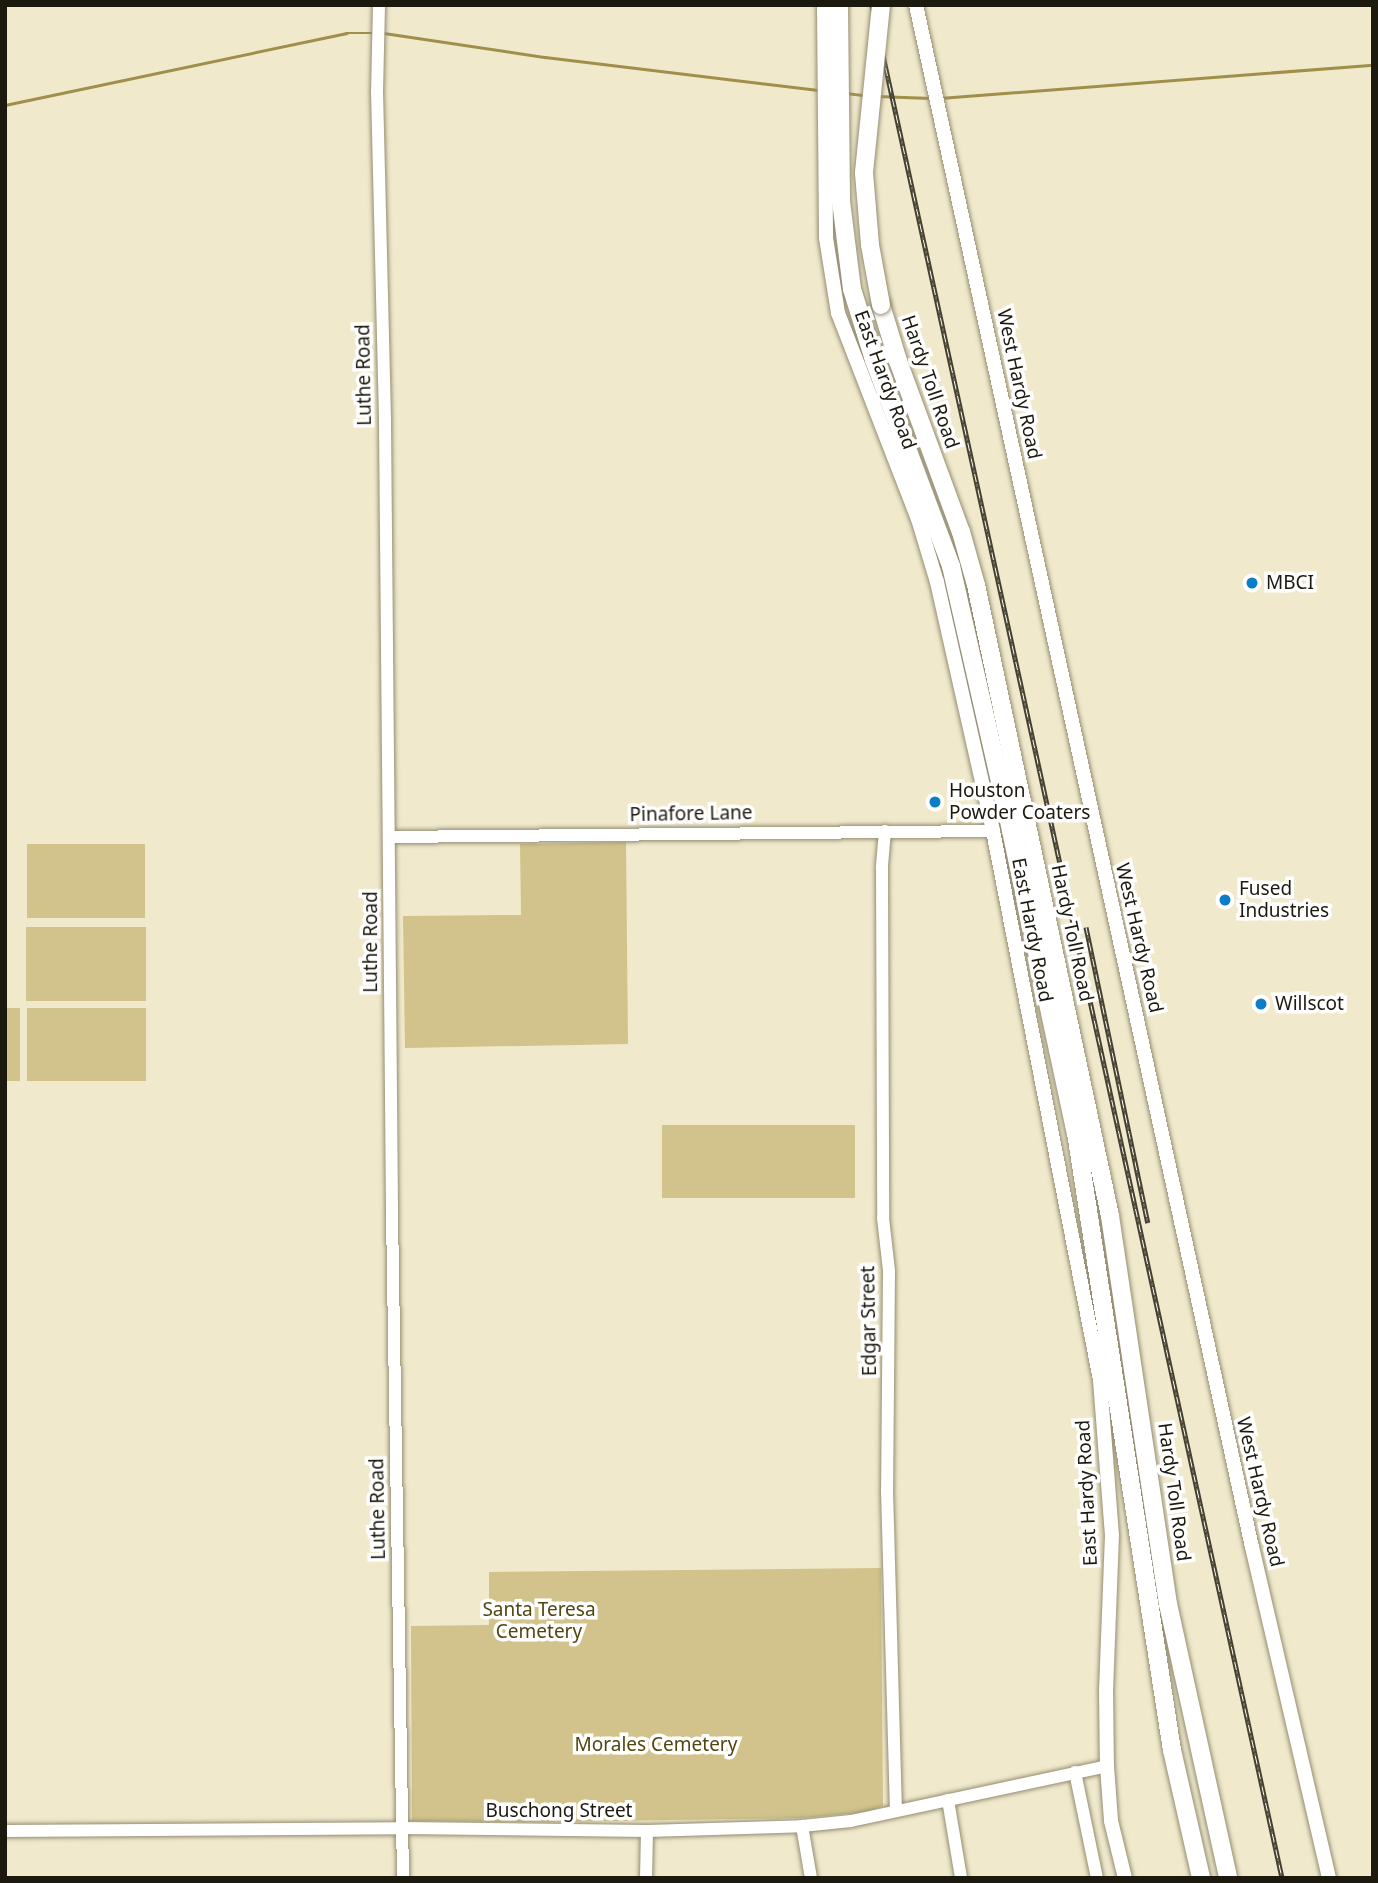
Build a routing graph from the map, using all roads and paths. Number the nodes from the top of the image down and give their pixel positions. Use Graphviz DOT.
graph roads {
  1 [pos="379,5"];
  2 [pos="824,5"];
  3 [pos="839,5"];
  4 [pos="881,5"];
  5 [pos="916,5"];
  6 [pos="885,831"];
  7 [pos="993,831"];
  8 [pos="389,837"];
  9 [pos="1107,1766"];
  10 [pos="1075,1772"];
  11 [pos="948,1800"];
  12 [pos="896,1810"];
  13 [pos="802,1826"];
  14 [pos="401,1828"];
  15 [pos="647,1830"];
  16 [pos="5,1831"];
  17 [pos="403,1878"];
  18 [pos="646,1878"];
  19 [pos="811,1878"];
  20 [pos="961,1878"];
  21 [pos="1097,1878"];
  22 [pos="1125,1878"];
  23 [pos="1201,1878"];
  24 [pos="1228,1878"];
  25 [pos="1329,1878"];
  1 -- 8 [label="street, Luthe Road"];
  2 -- 7 [label="main road, East Hardy Road"];
  3 -- 23 [label="highway, Hardy Toll Road"];
  4 -- 24 [label="highway, Hardy Toll Road, bridge"];
  5 -- 25 [label="main road, West Hardy Road"];
  6 -- 7 [label="street, Pinafore Lane"];
  6 -- 8 [label="street, Pinafore Lane"];
  6 -- 12 [label="street, Edgar Street"];
  7 -- 9 [label="main road, East Hardy Road"];
  8 -- 14 [label="street, Luthe Road"];
  9 -- 10 [label="street, Buschong Street"];
  9 -- 22 [label="main road, East Hardy Road"];
  10 -- 11 [label="street, Buschong Street"];
  10 -- 21 [label="street"];
  11 -- 12 [label="street, Buschong Street"];
  11 -- 20 [label="street"];
  12 -- 13 [label="street, Buschong Street"];
  13 -- 15 [label="street, Buschong Street"];
  13 -- 19 [label="street"];
  14 -- 15 [label="street, Buschong Street"];
  14 -- 16 [label="street, Buschong Street"];
  14 -- 17 [label="street, Luthe Road"];
  15 -- 18 [label="street"];
}
